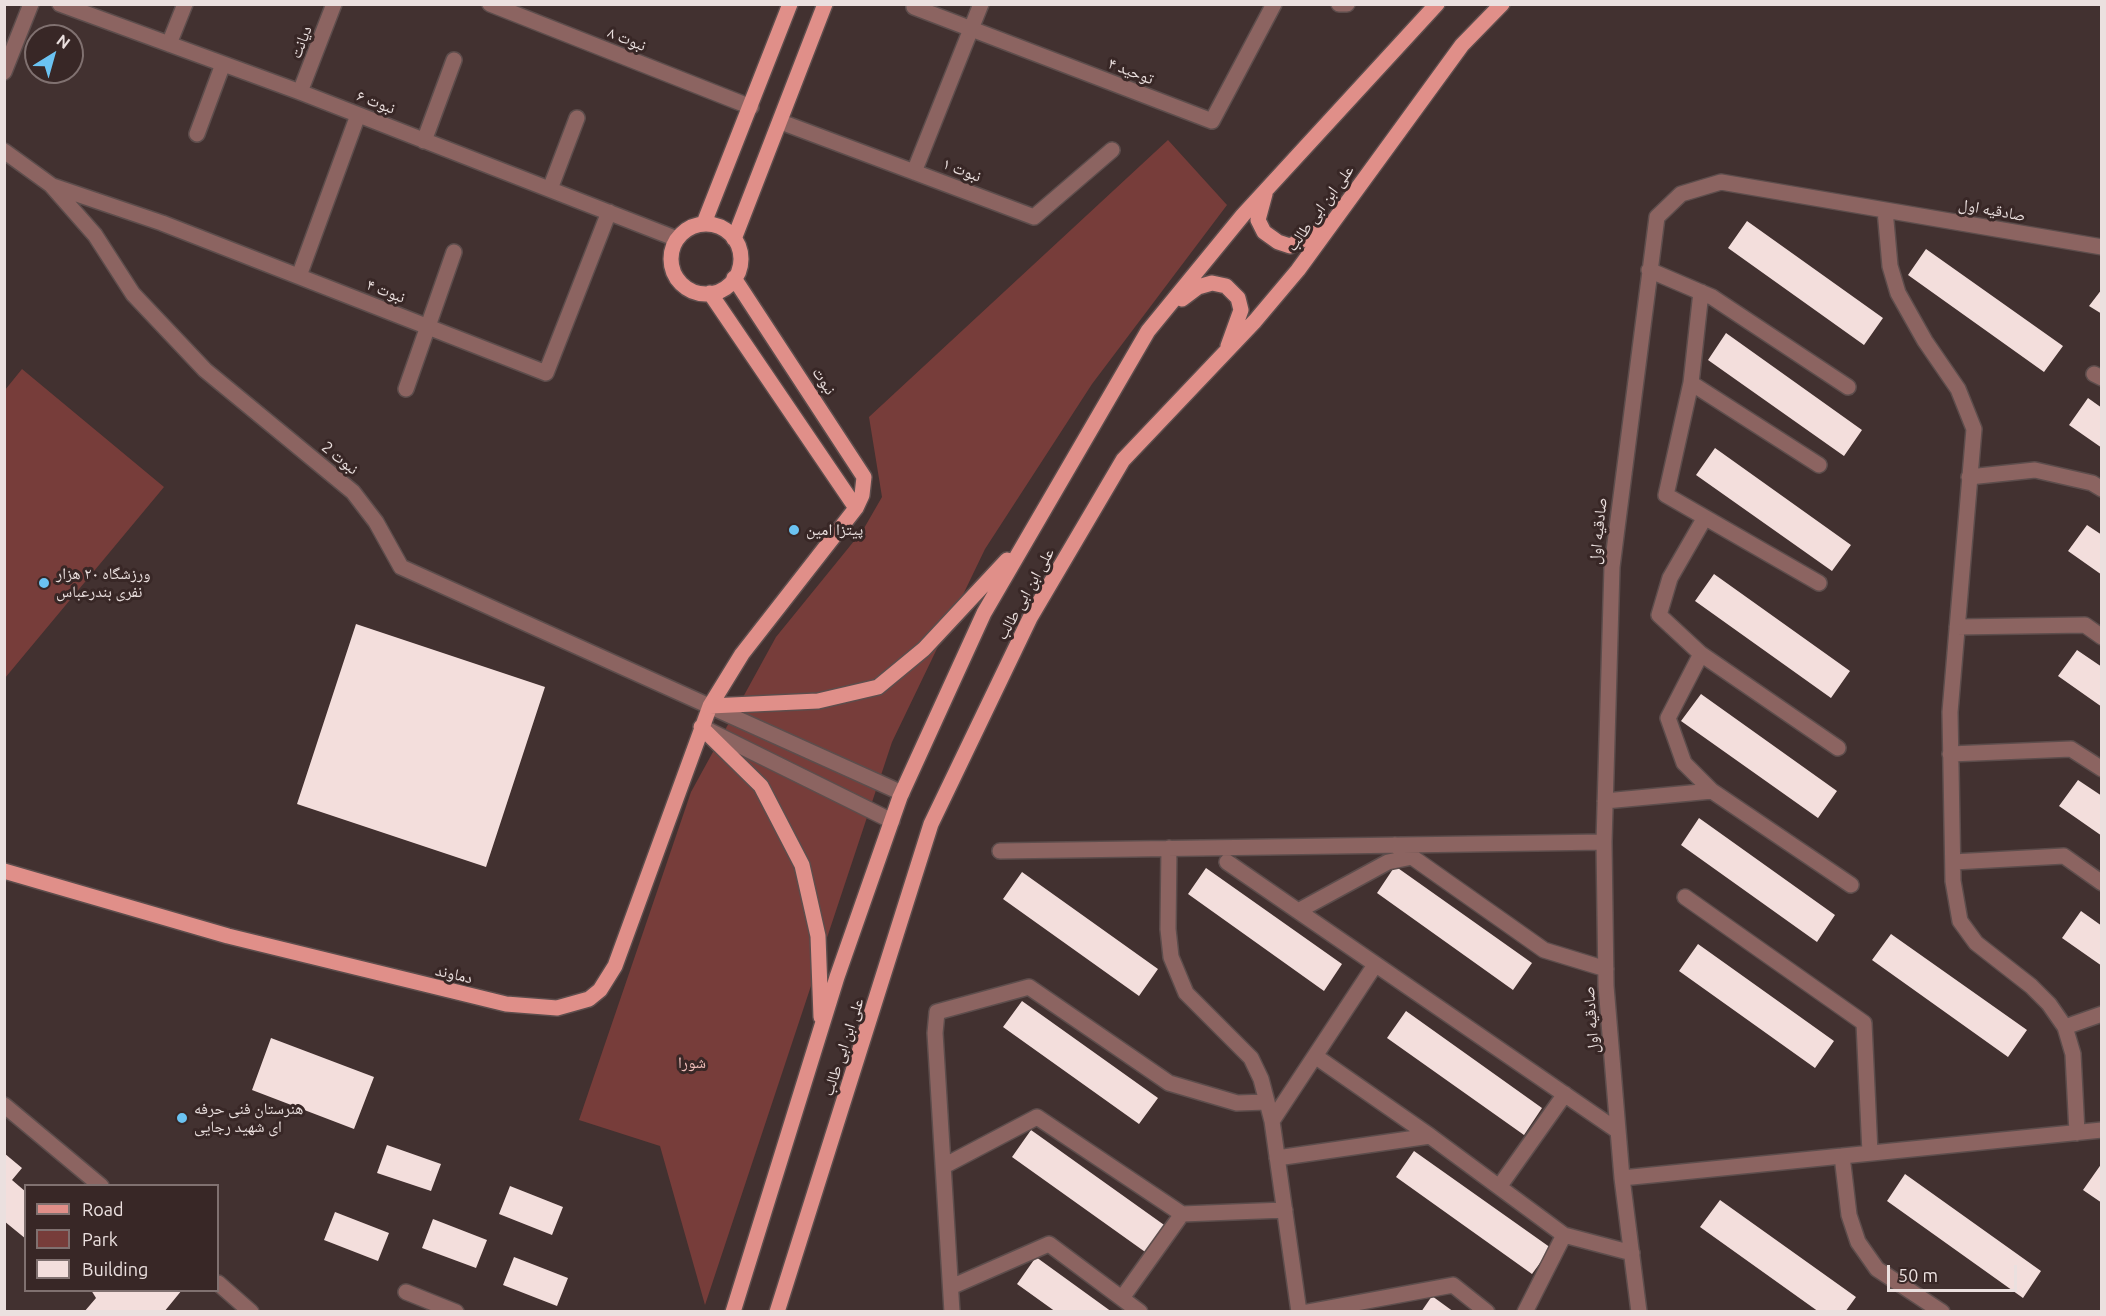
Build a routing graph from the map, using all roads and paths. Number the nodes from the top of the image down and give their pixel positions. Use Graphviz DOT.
graph roads {
  1 [pos="31,4"];
  2 [pos="60,4"];
  3 [pos="185,4"];
  4 [pos="334,4"];
  5 [pos="490,4"];
  6 [pos="790,4"];
  7 [pos="825,4"];
  8 [pos="981,4"];
  9 [pos="1274,4"];
  10 [pos="1437,4"];
  11 [pos="1502,4"];
  12 [pos="914,7"];
  13 [pos="971,31"];
  14 [pos="169,44"];
  15 [pos="454,60"];
  16 [pos="223,64"];
  17 [pos="4,72"];
  18 [pos="300,92"];
  19 [pos="751,107"];
  20 [pos="358,115"];
  21 [pos="577,118"];
  22 [pos="780,122"];
  23 [pos="197,134"];
  24 [pos="424,141"];
  25 [pos="1112,150"];
  26 [pos="4,151"];
  27 [pos="914,172"];
  28 [pos="51,185"];
  29 [pos="550,189"];
  30 [pos="1267,189"];
  31 [pos="1885,210"];
  32 [pos="609,212"];
  33 [pos="704,223"];
  34 [pos="1329,227"];
  35 [pos="677,239"];
  36 [pos="734,239"];
  37 [pos="2102,247"];
  38 [pos="454,252"];
  39 [pos="1649,270"];
  40 [pos="299,276"];
  41 [pos="734,278"];
  42 [pos="1701,292"];
  43 [pos="710,294"];
  44 [pos="1162,315"];
  45 [pos="427,327"];
  46 [pos="1222,357"];
  47 [pos="1691,383"];
  48 [pos="1848,387"];
  49 [pos="406,389"];
  50 [pos="1819,465"];
  51 [pos="1969,477"];
  52 [pos="2102,489"];
  53 [pos="856,508"];
  54 [pos="1704,519"];
  55 [pos="1025,541"];
  56 [pos="1819,583"];
  57 [pos="1957,627"];
  58 [pos="2102,637"];
  59 [pos="1701,654"];
  60 [pos="710,706"];
  61 [pos="701,727"];
  62 [pos="1838,748"];
  63 [pos="1950,754"];
  64 [pos="2102,769"];
  65 [pos="1712,791"];
  66 [pos="902,793"];
  67 [pos="1605,801"];
  68 [pos="892,821"];
  69 [pos="1604,842"];
  70 [pos="1395,845"];
  71 [pos="1169,848"];
  72 [pos="1000,851"];
  73 [pos="1412,857"];
  74 [pos="1227,862"];
  75 [pos="1953,862"];
  76 [pos="4,871"];
  77 [pos="2102,883"];
  78 [pos="1851,885"];
  79 [pos="1685,897"];
  80 [pos="1298,911"];
  81 [pos="1375,965"];
  82 [pos="1606,969"];
  83 [pos="2102,1014"];
  84 [pos="2066,1027"];
  85 [pos="822,1029"];
  86 [pos="1315,1056"];
  87 [pos="1565,1094"];
  88 [pos="1267,1102"];
  89 [pos="4,1105"];
  90 [pos="1272,1121"];
  91 [pos="2102,1130"];
  92 [pos="1618,1131"];
  93 [pos="2077,1133"];
  94 [pos="1430,1136"];
  95 [pos="1870,1153"];
  96 [pos="1842,1156"];
  97 [pos="1277,1158"];
  98 [pos="944,1166"];
  99 [pos="1622,1178"];
  100 [pos="100,1184"];
  101 [pos="1499,1187"];
  102 [pos="1285,1210"];
  103 [pos="1182,1214"];
  104 [pos="1564,1235"];
  105 [pos="1632,1252"];
  106 [pos="219,1285"];
  107 [pos="951,1287"];
  108 [pos="406,1292"];
  109 [pos="1122,1298"];
  110 [pos="251,1311"];
  111 [pos="456,1311"];
  112 [pos="733,1311"];
  113 [pos="777,1311"];
  114 [pos="952,1311"];
  115 [pos="1140,1311"];
  116 [pos="1299,1311"];
  117 [pos="1307,1311"];
  118 [pos="1487,1311"];
  119 [pos="1525,1311"];
  120 [pos="1639,1311"];
  121 [pos="1942,1311"];
  1 -- 17 [label="street"];
  2 -- 14 [label="street, نبوت ۶"];
  3 -- 14 [label="street"];
  4 -- 18 [label="street, دیانت"];
  5 -- 19 [label="street, نبوت ۸"];
  6 -- 19 [label="main road"];
  7 -- 22 [label="main road"];
  8 -- 13 [label="street"];
  9 -- 13 [label="street, توحید ۴"];
  10 -- 30 [label="main road, علی ابن ابی طالب"];
  11 -- 34 [label="main road, علی ابن ابی طالب"];
  12 -- 13 [label="street, توحید ۴"];
  13 -- 27 [label="street"];
  14 -- 16 [label="street, نبوت ۶"];
  15 -- 24 [label="street"];
  16 -- 18 [label="street, نبوت ۶"];
  16 -- 23 [label="street"];
  18 -- 20 [label="street, نبوت ۶"];
  19 -- 33 [label="main road"];
  20 -- 24 [label="street, نبوت ۶"];
  20 -- 40 [label="street"];
  21 -- 29 [label="street"];
  22 -- 27 [label="street, نبوت ۱"];
  22 -- 36 [label="main road"];
  24 -- 29 [label="street, نبوت ۶"];
  25 -- 27 [label="street, نبوت ۱"];
  26 -- 28 [label="street, نبوت 2"];
  28 -- 40 [label="street, نبوت ۴"];
  28 -- 60 [label="street, نبوت 2"];
  29 -- 32 [label="street, نبوت ۶"];
  30 -- 34 [label="main road"];
  30 -- 44 [label="main road, علی ابن ابی طالب"];
  31 -- 37 [label="street, صادقیه اول"];
  31 -- 39 [label="street, صادقیه اول"];
  31 -- 51 [label="street"];
  32 -- 35 [label="street, نبوت ۶"];
  32 -- 45 [label="street, نبوت ۴"];
  33 -- 35 [label="main road"];
  33 -- 36 [label="main road"];
  34 -- 46 [label="main road, علی ابن ابی طالب"];
  35 -- 43 [label="main road"];
  36 -- 41 [label="main road"];
  38 -- 45 [label="street"];
  39 -- 42 [label="street"];
  39 -- 67 [label="street, صادقیه اول"];
  40 -- 45 [label="street, نبوت ۴"];
  41 -- 43 [label="main road"];
  41 -- 53 [label="main road, نبوت"];
  42 -- 47 [label="street"];
  42 -- 48 [label="street"];
  43 -- 53 [label="main road"];
  44 -- 46 [label="main road"];
  44 -- 55 [label="main road, علی ابن ابی طالب"];
  45 -- 49 [label="street"];
  46 -- 113 [label="main road, علی ابن ابی طالب"];
  47 -- 50 [label="street"];
  47 -- 54 [label="street"];
  51 -- 52 [label="street"];
  51 -- 57 [label="street"];
  53 -- 60 [label="main road, نبوت"];
  54 -- 56 [label="street"];
  54 -- 59 [label="street"];
  55 -- 60 [label="main road"];
  55 -- 66 [label="main road, علی ابن ابی طالب"];
  57 -- 58 [label="street"];
  57 -- 63 [label="street"];
  59 -- 62 [label="street"];
  59 -- 65 [label="street"];
  60 -- 61 [label="main road, دماوند"];
  60 -- 66 [label="street, نبوت 2"];
  61 -- 68 [label="street"];
  61 -- 76 [label="main road, دماوند"];
  61 -- 85 [label="main road"];
  63 -- 64 [label="street"];
  63 -- 75 [label="street"];
  65 -- 67 [label="street"];
  65 -- 78 [label="street"];
  66 -- 68 [label="main road, علی ابن ابی طالب"];
  67 -- 69 [label="street, صادقیه اول"];
  68 -- 85 [label="main road, علی ابن ابی طالب"];
  69 -- 70 [label="street"];
  69 -- 82 [label="street, صادقیه اول"];
  70 -- 71 [label="street"];
  70 -- 73 [label="street"];
  71 -- 72 [label="street"];
  71 -- 88 [label="street"];
  73 -- 80 [label="street"];
  73 -- 82 [label="street"];
  74 -- 80 [label="street"];
  75 -- 77 [label="street"];
  75 -- 84 [label="street"];
  79 -- 95 [label="street"];
  80 -- 81 [label="street"];
  81 -- 86 [label="street"];
  81 -- 87 [label="street"];
  82 -- 92 [label="street, صادقیه اول"];
  83 -- 84 [label="street"];
  84 -- 93 [label="street"];
  85 -- 112 [label="main road, علی ابن ابی طالب"];
  86 -- 90 [label="street"];
  86 -- 94 [label="street"];
  87 -- 92 [label="street"];
  87 -- 101 [label="street"];
  88 -- 90 [label="street"];
  88 -- 98 [label="street"];
  89 -- 100 [label="street"];
  90 -- 97 [label="street"];
  91 -- 93 [label="street"];
  92 -- 99 [label="street, صادقیه اول"];
  93 -- 95 [label="street"];
  94 -- 97 [label="street"];
  94 -- 101 [label="street"];
  95 -- 96 [label="street"];
  96 -- 99 [label="street"];
  96 -- 121 [label="street"];
  97 -- 102 [label="street"];
  98 -- 103 [label="street"];
  98 -- 107 [label="street"];
  99 -- 105 [label="street, صادقیه اول"];
  101 -- 104 [label="street"];
  102 -- 103 [label="street"];
  102 -- 116 [label="street"];
  103 -- 109 [label="street"];
  104 -- 105 [label="street"];
  104 -- 119 [label="street"];
  105 -- 120 [label="street, صادقیه اول"];
  106 -- 110 [label="street"];
  107 -- 109 [label="street"];
  107 -- 114 [label="street"];
  108 -- 111 [label="street"];
  109 -- 115 [label="street"];
  117 -- 118 [label="street"];
}
